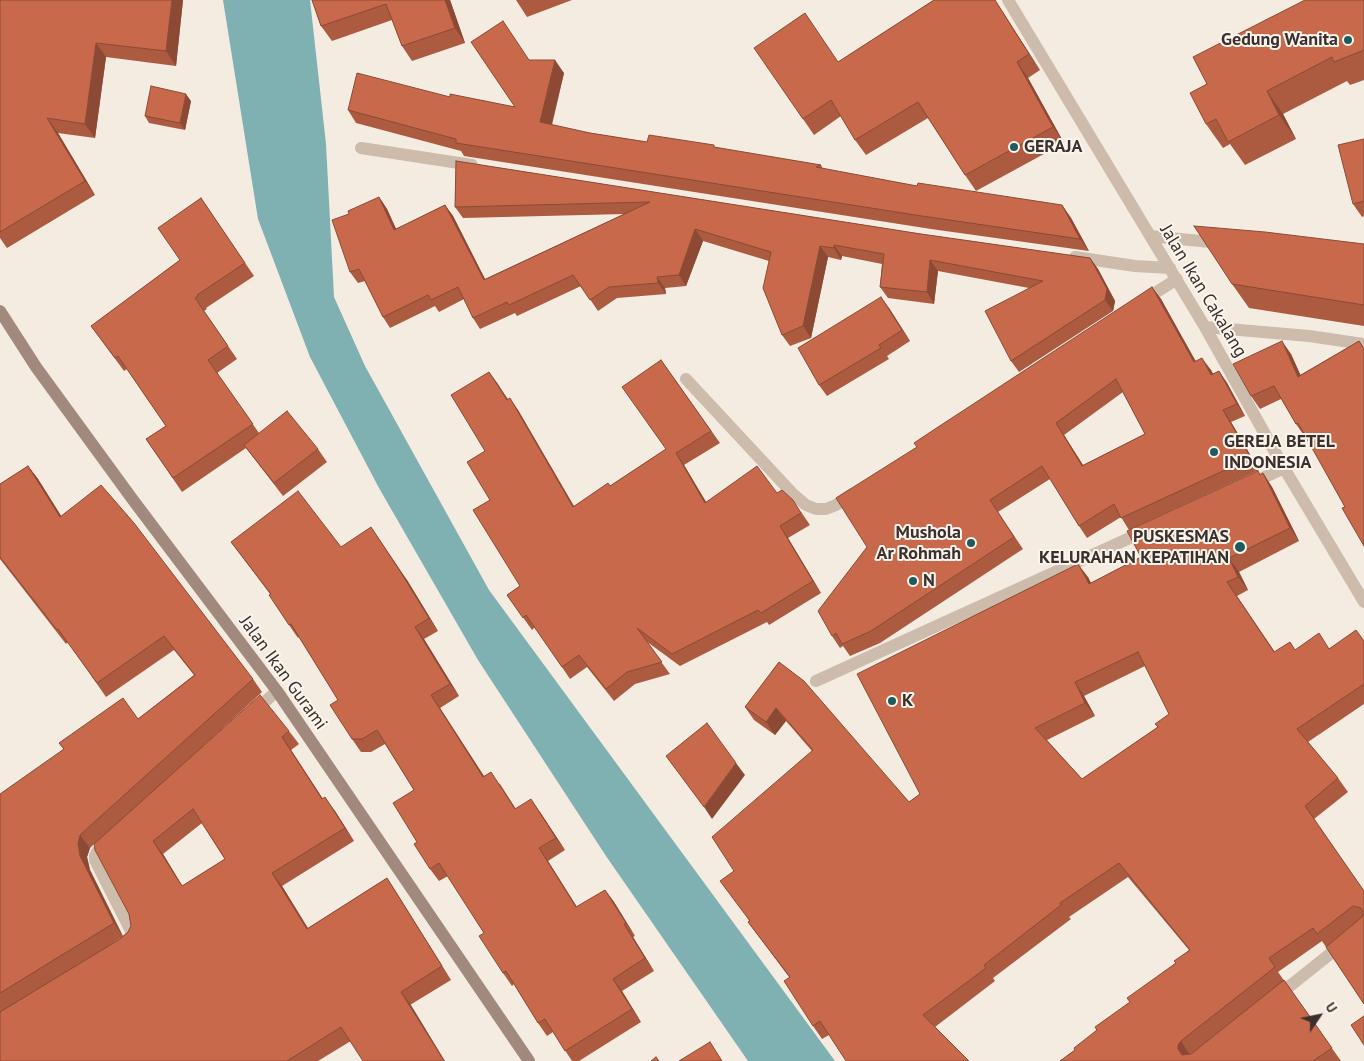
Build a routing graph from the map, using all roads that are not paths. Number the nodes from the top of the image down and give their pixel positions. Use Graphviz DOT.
graph roads {
  1 [pos="1008,0"];
  2 [pos="361,148"];
  3 [pos="488,168"];
  4 [pos="1150,236"];
  5 [pos="1228,243"];
  6 [pos="1067,256"];
  7 [pos="1173,273"];
  8 [pos="1129,310"];
  9 [pos="0,311"];
  10 [pos="1205,327"];
  11 [pos="1364,344"];
  12 [pos="686,379"];
  13 [pos="1284,468"];
  14 [pos="1239,489"];
  15 [pos="859,490"];
  16 [pos="1158,526"];
  17 [pos="1364,602"];
  18 [pos="816,681"];
  19 [pos="277,691"];
  20 [pos="240,724"];
  21 [pos="115,836"];
  22 [pos="1364,927"];
  23 [pos="117,951"];
  24 [pos="1264,1006"];
  25 [pos="530,1061"];
  1 -- 4 [label="street, Jalan Ikan Cakalang"];
  2 -- 3 [label="street"];
  4 -- 5 [label="street"];
  4 -- 7 [label="street, Jalan Ikan Cakalang"];
  6 -- 7 [label="street"];
  7 -- 8 [label="street"];
  7 -- 10 [label="street, Jalan Ikan Cakalang"];
  9 -- 19 [label="main road, Jalan Ikan Gurami"];
  10 -- 11 [label="street"];
  10 -- 13 [label="street, Jalan Ikan Cakalang"];
  12 -- 15 [label="street"];
  13 -- 14 [label="street"];
  13 -- 17 [label="street, Jalan Ikan Cakalang"];
  16 -- 18 [label="street"];
  19 -- 20 [label="street"];
  19 -- 25 [label="main road, Jalan Ikan Gurami"];
  21 -- 23 [label="street"];
  22 -- 24 [label="street"];
}
